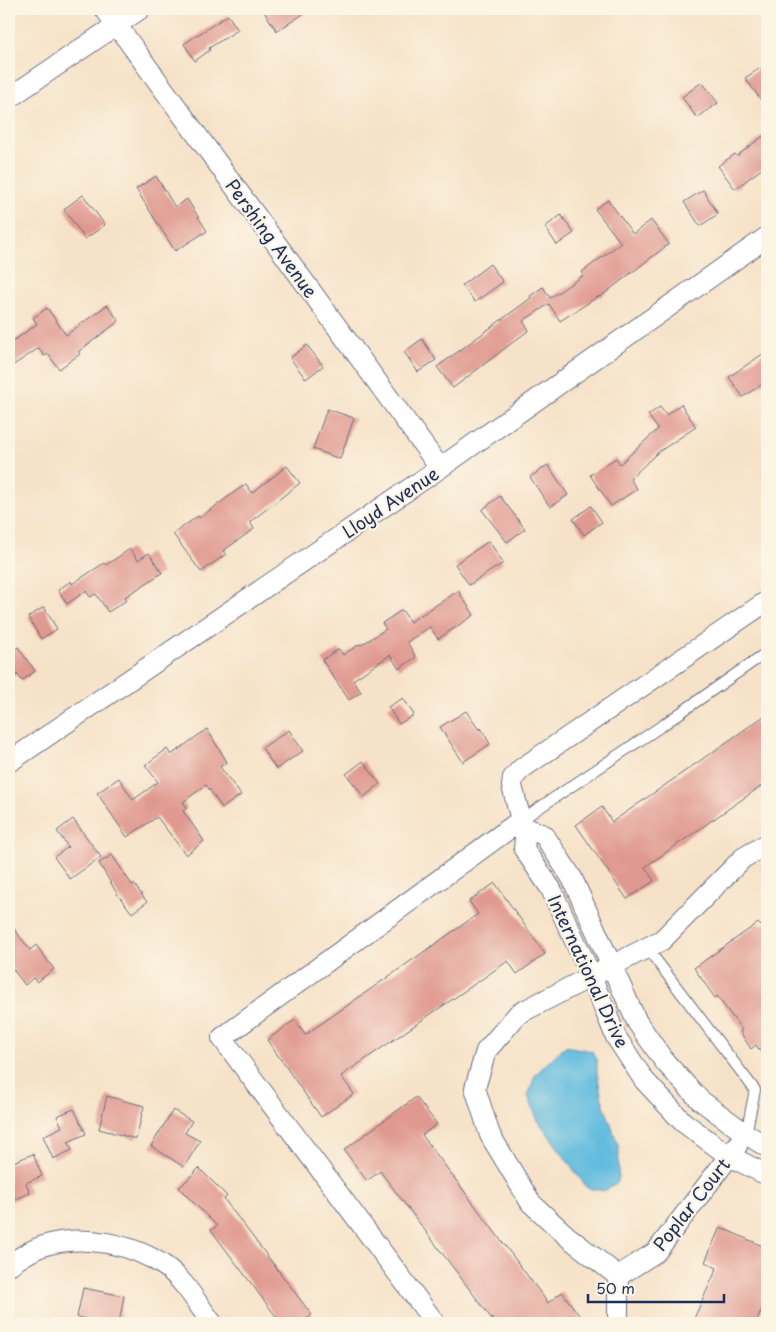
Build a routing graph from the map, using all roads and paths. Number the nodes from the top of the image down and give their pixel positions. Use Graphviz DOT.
graph roads {
  1 [pos="140,9"];
  2 [pos="111,17"];
  3 [pos="9,98"];
  4 [pos="767,237"];
  5 [pos="440,468"];
  6 [pos="767,601"];
  7 [pos="767,652"];
  8 [pos="9,762"];
  9 [pos="523,824"];
  10 [pos="767,844"];
  11 [pos="647,948"];
  12 [pos="611,964"];
  13 [pos="591,976"];
  14 [pos="746,1134"];
  15 [pos="767,1146"];
  16 [pos="729,1156"];
  17 [pos="767,1175"];
  18 [pos="9,1265"];
  19 [pos="618,1276"];
  20 [pos="212,1323"];
  21 [pos="435,1323"];
  22 [pos="618,1323"];
  1 -- 2 [label="street"];
  2 -- 3 [label="street"];
  2 -- 5 [label="street, Pershing Avenue"];
  4 -- 5 [label="street, Lloyd Avenue"];
  5 -- 8 [label="street, Lloyd Avenue"];
  6 -- 9 [label="street, International Drive"];
  7 -- 9 [label="lane"];
  9 -- 12 [label="street, International Drive"];
  9 -- 13 [label="street, International Drive"];
  9 -- 21 [label="street"];
  10 -- 11 [label="street"];
  11 -- 12 [label="street"];
  11 -- 14 [label="lane"];
  12 -- 13 [label="street"];
  12 -- 14 [label="street, International Drive"];
  13 -- 16 [label="street, International Drive"];
  13 -- 19 [label="street"];
  14 -- 15 [label="street, International Drive"];
  14 -- 16 [label="street, Poplar Court"];
  16 -- 17 [label="street, International Drive"];
  16 -- 19 [label="street, Poplar Court"];
  18 -- 20 [label="street"];
  19 -- 22 [label="street"];
}
